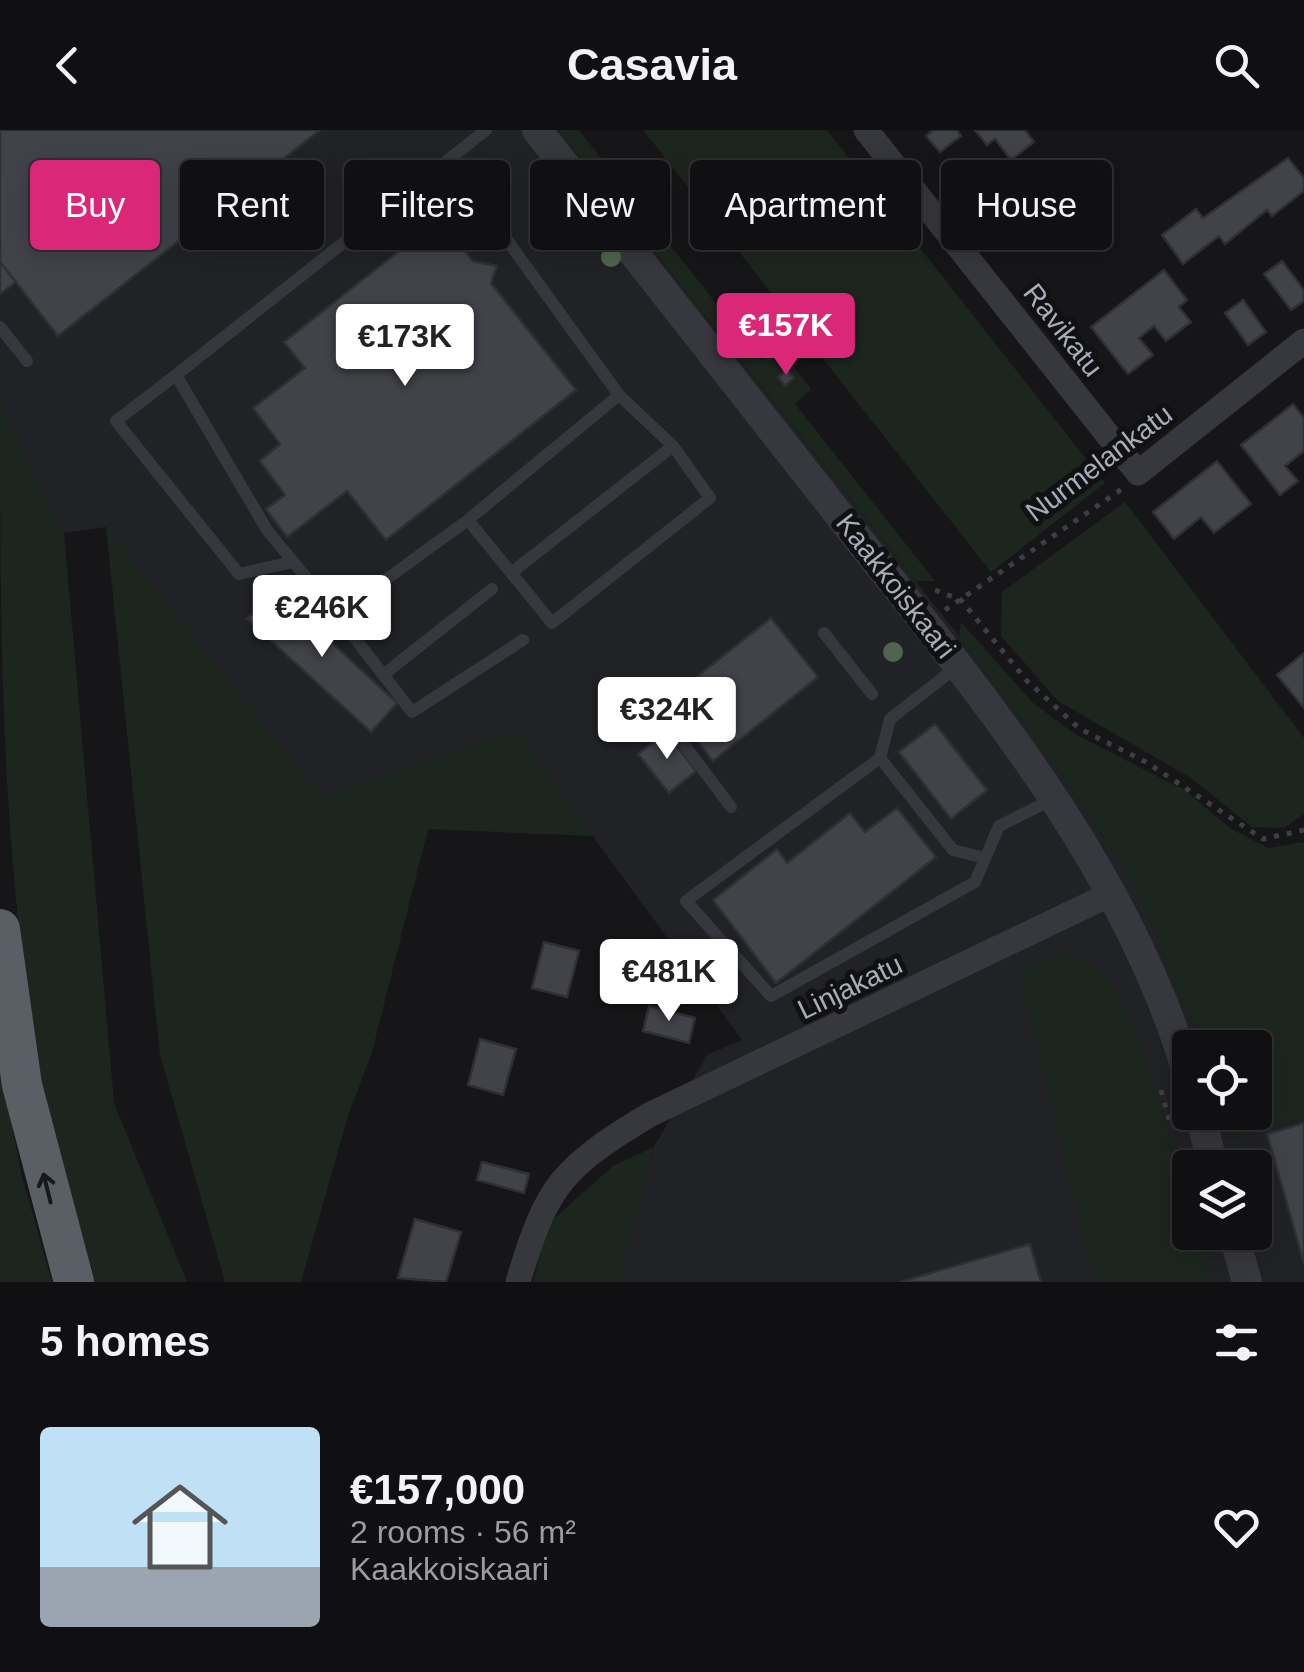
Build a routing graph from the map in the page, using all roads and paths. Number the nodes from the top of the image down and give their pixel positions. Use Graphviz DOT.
graph roads {
  1 [pos="486,130"];
  2 [pos="537,130"];
  3 [pos="866,130"];
  4 [pos="451,160"];
  5 [pos="344,244"];
  6 [pos="510,244"];
  7 [pos="0,326"];
  8 [pos="1304,341"];
  9 [pos="26,360"];
  10 [pos="176,375"];
  11 [pos="620,395"];
  12 [pos="673,446"];
  13 [pos="1138,473"];
  14 [pos="468,520"];
  15 [pos="293,562"];
  16 [pos="511,573"];
  17 [pos="492,588"];
  18 [pos="961,600"];
  19 [pos="916,612"];
  20 [pos="337,615"];
  21 [pos="824,632"];
  22 [pos="523,640"];
  23 [pos="958,666"];
  24 [pos="383,674"];
  25 [pos="872,694"];
  26 [pos="676,734"];
  27 [pos="880,758"];
  28 [pos="1053,798"];
  29 [pos="731,806"];
  30 [pos="1304,830"];
  31 [pos="985,858"];
  32 [pos="1114,893"];
  33 [pos="0,929"];
  34 [pos="1172,1032"];
  35 [pos="1158,1082"];
  36 [pos="1174,1136"];
  37 [pos="1238,1250"];
  38 [pos="74,1282"];
  39 [pos="518,1282"];
  40 [pos="1247,1282"];
  1 -- 4 [label="lane"];
  2 -- 19 [label="street, Kaakkoiskaari"];
  3 -- 13 [label="street, Ravikatu"];
  5 -- 10 [label="lane"];
  6 -- 11 [label="lane"];
  7 -- 9 [label="lane"];
  8 -- 13 [label="street, Nurmelankatu"];
  10 -- 15 [label="lane"];
  10 -- 15 [label="lane"];
  11 -- 12 [label="lane"];
  11 -- 14 [label="lane"];
  12 -- 16 [label="lane"];
  12 -- 16 [label="lane"];
  13 -- 18 [label="path, Nurmelankatu"];
  14 -- 16 [label="lane"];
  14 -- 20 [label="lane"];
  15 -- 20 [label="lane"];
  17 -- 24 [label="lane"];
  18 -- 19 [label="path, Nurmelankatu"];
  18 -- 19 [label="path"];
  18 -- 30 [label="path"];
  19 -- 23 [label="street, Kaakkoiskaari"];
  20 -- 24 [label="lane"];
  21 -- 25 [label="lane"];
  22 -- 24 [label="lane"];
  23 -- 27 [label="lane"];
  23 -- 28 [label="street, Kaakkoiskaari"];
  26 -- 29 [label="lane"];
  27 -- 31 [label="lane"];
  27 -- 31 [label="lane"];
  28 -- 31 [label="lane"];
  28 -- 32 [label="street, Kaakkoiskaari"];
  32 -- 34 [label="street, Kaakkoiskaari"];
  32 -- 39 [label="street, Linjakatu"];
  38 -- 33 [label="highway, one-way"];
  35 -- 36 [label="path"];
  37 -- 40 [label="street"];
}
